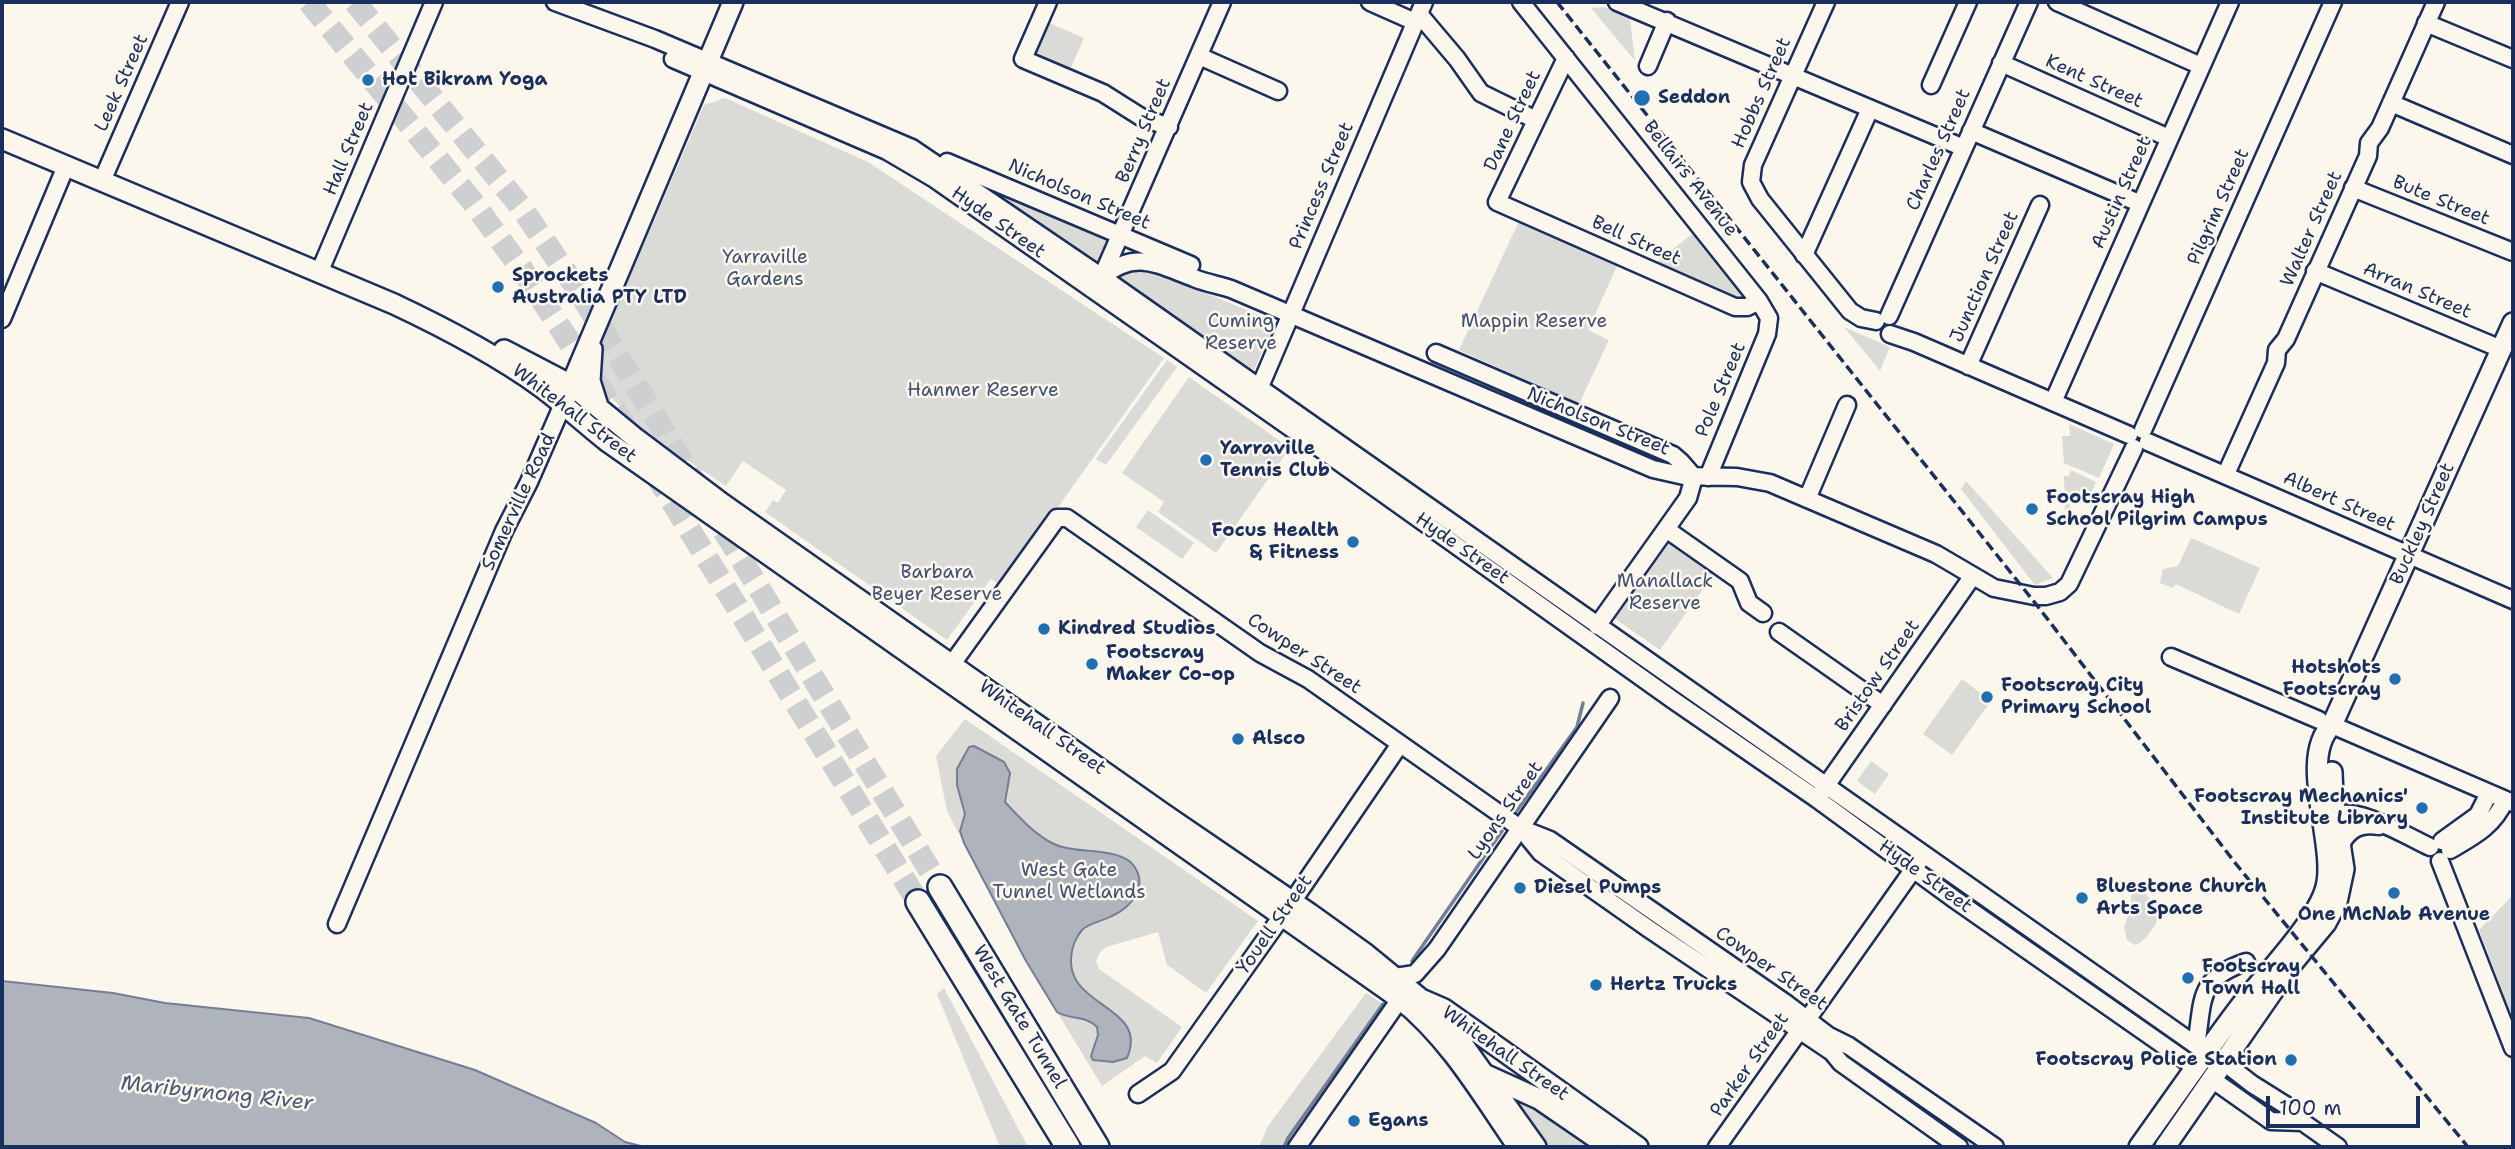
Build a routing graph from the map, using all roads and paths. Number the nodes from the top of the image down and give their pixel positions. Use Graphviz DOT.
graph roads {
  1 [pos="180,2"];
  2 [pos="434,2"];
  3 [pos="733,2"];
  4 [pos="1048,2"];
  5 [pos="1222,2"];
  6 [pos="1370,2"];
  7 [pos="1521,2"];
  8 [pos="1621,2"];
  9 [pos="1826,2"];
  10 [pos="1968,2"];
  11 [pos="2029,2"];
  12 [pos="2057,2"];
  13 [pos="2230,2"];
  14 [pos="2333,2"];
  15 [pos="2436,2"];
  16 [pos="564,3"];
  17 [pos="1419,12"];
  18 [pos="1667,21"];
  19 [pos="2426,23"];
  20 [pos="1199,56"];
  21 [pos="1566,58"];
  22 [pos="2513,59"];
  23 [pos="2001,63"];
  24 [pos="1648,66"];
  25 [pos="2201,66"];
  26 [pos="705,67"];
  27 [pos="1792,75"];
  28 [pos="1931,85"];
  29 [pos="1278,91"];
  30 [pos="2392,103"];
  31 [pos="1870,108"];
  32 [pos="1536,120"];
  33 [pos="1169,127"];
  34 [pos="1971,131"];
  35 [pos="2169,138"];
  36 [pos="2,139"];
  37 [pos="912,148"];
  38 [pos="1964,148"];
  39 [pos="2513,155"];
  40 [pos="62,165"];
  41 [pos="102,181"];
  42 [pos="2354,188"];
  43 [pos="1497,202"];
  44 [pos="2139,203"];
  45 [pos="2039,205"];
  46 [pos="1120,240"];
  47 [pos="2513,252"];
  48 [pos="1804,255"];
  49 [pos="1177,271"];
  50 [pos="2315,271"];
  51 [pos="319,273"];
  52 [pos="1098,283"];
  53 [pos="1226,288"];
  54 [pos="2,297"];
  55 [pos="1759,301"];
  56 [pos="1290,315"];
  57 [pos="1769,318"];
  58 [pos="2,320"];
  59 [pos="2513,323"];
  60 [pos="438,324"];
  61 [pos="596,324"];
  62 [pos="1887,325"];
  63 [pos="2501,349"];
  64 [pos="1436,353"];
  65 [pos="1968,366"];
  66 [pos="571,385"];
  67 [pos="1256,395"];
  68 [pos="2053,402"];
  69 [pos="563,404"];
  70 [pos="1847,405"];
  71 [pos="598,406"];
  72 [pos="2139,439"];
  73 [pos="2226,474"];
  74 [pos="1701,477"];
  75 [pos="1807,499"];
  76 [pos="1666,529"];
  77 [pos="2408,555"];
  78 [pos="1972,577"];
  79 [pos="2038,596"];
  80 [pos="2513,600"];
  81 [pos="1763,613"];
  82 [pos="1598,626"];
  83 [pos="1779,632"];
  84 [pos="2171,657"];
  85 [pos="1636,663"];
  86 [pos="948,671"];
  87 [pos="1610,698"];
  88 [pos="1883,705"];
  89 [pos="2325,723"];
  90 [pos="1400,744"];
  91 [pos="1822,793"];
  92 [pos="2489,793"];
  93 [pos="2509,802"];
  94 [pos="2335,817"];
  95 [pos="1520,828"];
  96 [pos="2388,828"];
  97 [pos="2333,844"];
  98 [pos="2441,850"];
  99 [pos="1919,862"];
  100 [pos="940,887"];
  101 [pos="918,902"];
  102 [pos="1287,909"];
  103 [pos="337,924"];
  104 [pos="1437,949"];
  105 [pos="2246,962"];
  106 [pos="1395,977"];
  107 [pos="1400,999"];
  108 [pos="1422,999"];
  109 [pos="1804,1026"];
  110 [pos="2513,1048"];
  111 [pos="1452,1053"];
  112 [pos="2200,1055"];
  113 [pos="2225,1063"];
  114 [pos="1021,1074"];
  115 [pos="1485,1075"];
  116 [pos="2213,1080"];
  117 [pos="1138,1094"];
  118 [pos="2303,1122"];
  119 [pos="1053,1147"];
  120 [pos="1068,1147"];
  121 [pos="1097,1147"];
  122 [pos="1297,1147"];
  123 [pos="1518,1147"];
  124 [pos="1536,1147"];
  125 [pos="1609,1147"];
  126 [pos="1638,1147"];
  127 [pos="1717,1147"];
  128 [pos="1959,1147"];
  129 [pos="1995,1147"];
  130 [pos="2139,1147"];
  131 [pos="2165,1147"];
  132 [pos="2338,1147"];
  1 -- 41 [label="street, Leek Street"];
  2 -- 51 [label="street, Hall Street"];
  3 -- 26 [label="main road, Somerville Road"];
  4 -- 33 [label="street"];
  5 -- 20 [label="street, Berry Street"];
  6 -- 17 [label="street"];
  7 -- 21 [label="street, Bellairs Avenue"];
  8 -- 18 [label="street"];
  9 -- 27 [label="street, Hobbs Street"];
  10 -- 28 [label="street"];
  11 -- 23 [label="street, Charles Street"];
  12 -- 25 [label="street"];
  13 -- 25 [label="street, Austin Street"];
  14 -- 72 [label="street, Pilgrim Street"];
  15 -- 19 [label="street, Walter Street"];
  16 -- 26 [label="street, Hyde Street"];
  17 -- 32 [label="street"];
  17 -- 56 [label="street, Princess Street"];
  18 -- 24 [label="street"];
  18 -- 27 [label="street"];
  19 -- 22 [label="street"];
  19 -- 30 [label="street, Walter Street"];
  20 -- 29 [label="street"];
  20 -- 33 [label="street, Berry Street"];
  21 -- 32 [label="street, Dane Street"];
  21 -- 55 [label="street, Bellairs Avenue"];
  23 -- 34 [label="street, Charles Street"];
  23 -- 35 [label="street, Kent Street"];
  25 -- 35 [label="street, Austin Street"];
  26 -- 37 [label="street, Hyde Street"];
  26 -- 52 [label="street, Hyde Street"];
  26 -- 61 [label="main road, Somerville Road"];
  27 -- 31 [label="street"];
  27 -- 48 [label="street, Hobbs Street"];
  30 -- 39 [label="street"];
  30 -- 42 [label="street, Walter Street"];
  31 -- 38 [label="street"];
  31 -- 48 [label="street"];
  32 -- 43 [label="street, Dane Street"];
  33 -- 46 [label="street, Berry Street"];
  34 -- 38 [label="street, Charles Street"];
  34 -- 44 [label="street"];
  35 -- 44 [label="street, Austin Street"];
  36 -- 40 [label="main road, Whitehall Street"];
  37 -- 46 [label="street, Nicholson Street"];
  37 -- 52 [label="street, Hyde Street"];
  38 -- 62 [label="street, Charles Street"];
  40 -- 41 [label="main road, Whitehall Street"];
  40 -- 54 [label="street"];
  40 -- 58 [label="street"];
  41 -- 51 [label="main road, Whitehall Street"];
  42 -- 47 [label="street, Bute Street"];
  42 -- 50 [label="street, Walter Street"];
  43 -- 55 [label="street, Bell Street"];
  44 -- 68 [label="street, Austin Street"];
  45 -- 65 [label="street, Junction Street"];
  46 -- 49 [label="street"];
  46 -- 52 [label="street, Berry Street"];
  46 -- 53 [label="street, Nicholson Street"];
  48 -- 62 [label="street, Hobbs Street"];
  49 -- 52 [label="street, Nicholson Street"];
  49 -- 53 [label="street, Nicholson Street"];
  50 -- 63 [label="street, Arran Street"];
  50 -- 73 [label="street, Walter Street"];
  51 -- 60 [label="main road, Whitehall Street"];
  52 -- 67 [label="street, Hyde Street"];
  53 -- 56 [label="street, Nicholson Street"];
  55 -- 57 [label="street, Bellairs Avenue"];
  56 -- 67 [label="street, Princess Street"];
  56 -- 74 [label="street, Nicholson Street"];
  57 -- 74 [label="street, Pole Street"];
  59 -- 63 [label="main road, Buckley Street"];
  60 -- 66 [label="main road, Whitehall Street"];
  60 -- 69 [label="main road, Whitehall Street"];
  61 -- 66 [label="main road, Somerville Road"];
  61 -- 71 [label="main road"];
  62 -- 65 [label="street, Albert Street"];
  63 -- 77 [label="main road, Buckley Street"];
  64 -- 74 [label="street"];
  65 -- 68 [label="street, Albert Street"];
  66 -- 69 [label="main road, Somerville Road"];
  66 -- 71 [label="main road, Whitehall Street"];
  67 -- 82 [label="street, Hyde Street"];
  67 -- 85 [label="street, Hyde Street"];
  68 -- 72 [label="street, Albert Street"];
  69 -- 86 [label="main road, Whitehall Street"];
  69 -- 103 [label="street, Somerville Road"];
  70 -- 75 [label="street"];
  71 -- 86 [label="main road, Whitehall Street"];
  72 -- 73 [label="street, Albert Street"];
  72 -- 79 [label="street, Pilgrim Street"];
  73 -- 77 [label="street, Albert Street"];
  74 -- 75 [label="street, Nicholson Street"];
  74 -- 76 [label="street"];
  75 -- 78 [label="street, Nicholson Street"];
  76 -- 81 [label="street"];
  76 -- 82 [label="street"];
  77 -- 80 [label="street, Albert Street"];
  77 -- 89 [label="main road, Buckley Street"];
  78 -- 79 [label="street, Nicholson Street"];
  78 -- 88 [label="street, Bristow Street"];
  82 -- 85 [label="street, Hyde Street"];
  83 -- 88 [label="street"];
  84 -- 89 [label="street"];
  85 -- 91 [label="street, Hyde Street"];
  86 -- 90 [label="street, Cowper Street"];
  86 -- 102 [label="main road, Whitehall Street"];
  87 -- 95 [label="street, Lyons Street"];
  88 -- 91 [label="street, Bristow Street"];
  89 -- 92 [label="street"];
  89 -- 94 [label="main road, Buckley Street"];
  89 -- 97 [label="main road, Buckley Street"];
  90 -- 95 [label="street, Cowper Street"];
  90 -- 102 [label="street, Youell Street"];
  91 -- 99 [label="street, Hyde Street"];
  92 -- 93 [label="street"];
  92 -- 98 [label="street"];
  93 -- 98 [label="street"];
  94 -- 96 [label="street"];
  94 -- 97 [label="main road"];
  95 -- 104 [label="street, Lyons Street"];
  95 -- 109 [label="street, Cowper Street"];
  96 -- 97 [label="street"];
  96 -- 98 [label="street"];
  97 -- 112 [label="main road, Buckley Street"];
  97 -- 113 [label="main road"];
  98 -- 110 [label="street"];
  99 -- 109 [label="street, Parker Street"];
  99 -- 112 [label="street, Hyde Street"];
  99 -- 112 [label="street, Hyde Street"];
  100 -- 121 [label="highway, West Gate Tunnel"];
  101 -- 114 [label="highway, West Gate Tunnel"];
  102 -- 106 [label="main road, Whitehall Street"];
  102 -- 107 [label="main road, Whitehall Street"];
  102 -- 117 [label="street, Youell Street"];
  104 -- 106 [label="street, Lyons Street"];
  104 -- 108 [label="street, Lyons Street"];
  105 -- 112 [label="street"];
  106 -- 108 [label="main road, Whitehall Street"];
  107 -- 111 [label="main road, Whitehall Street"];
  107 -- 122 [label="street"];
  108 -- 115 [label="main road"];
  108 -- 126 [label="main road, Whitehall Street"];
  109 -- 127 [label="street, Parker Street"];
  109 -- 128 [label="street, Cowper Street"];
  109 -- 129 [label="street, Cowper Street"];
  111 -- 115 [label="main road"];
  111 -- 123 [label="main road"];
  112 -- 113 [label="main road, Hyde Street"];
  112 -- 116 [label="main road, Hyde Street"];
  112 -- 130 [label="main road"];
  113 -- 116 [label="main road"];
  113 -- 118 [label="street, Hyde Street"];
  114 -- 119 [label="highway"];
  114 -- 120 [label="highway, West Gate Tunnel"];
  115 -- 124 [label="main road"];
  115 -- 125 [label="main road, Whitehall Street"];
  116 -- 118 [label="street, Hyde Street"];
  116 -- 131 [label="main road"];
  118 -- 132 [label="street, Hyde Street"];
}
